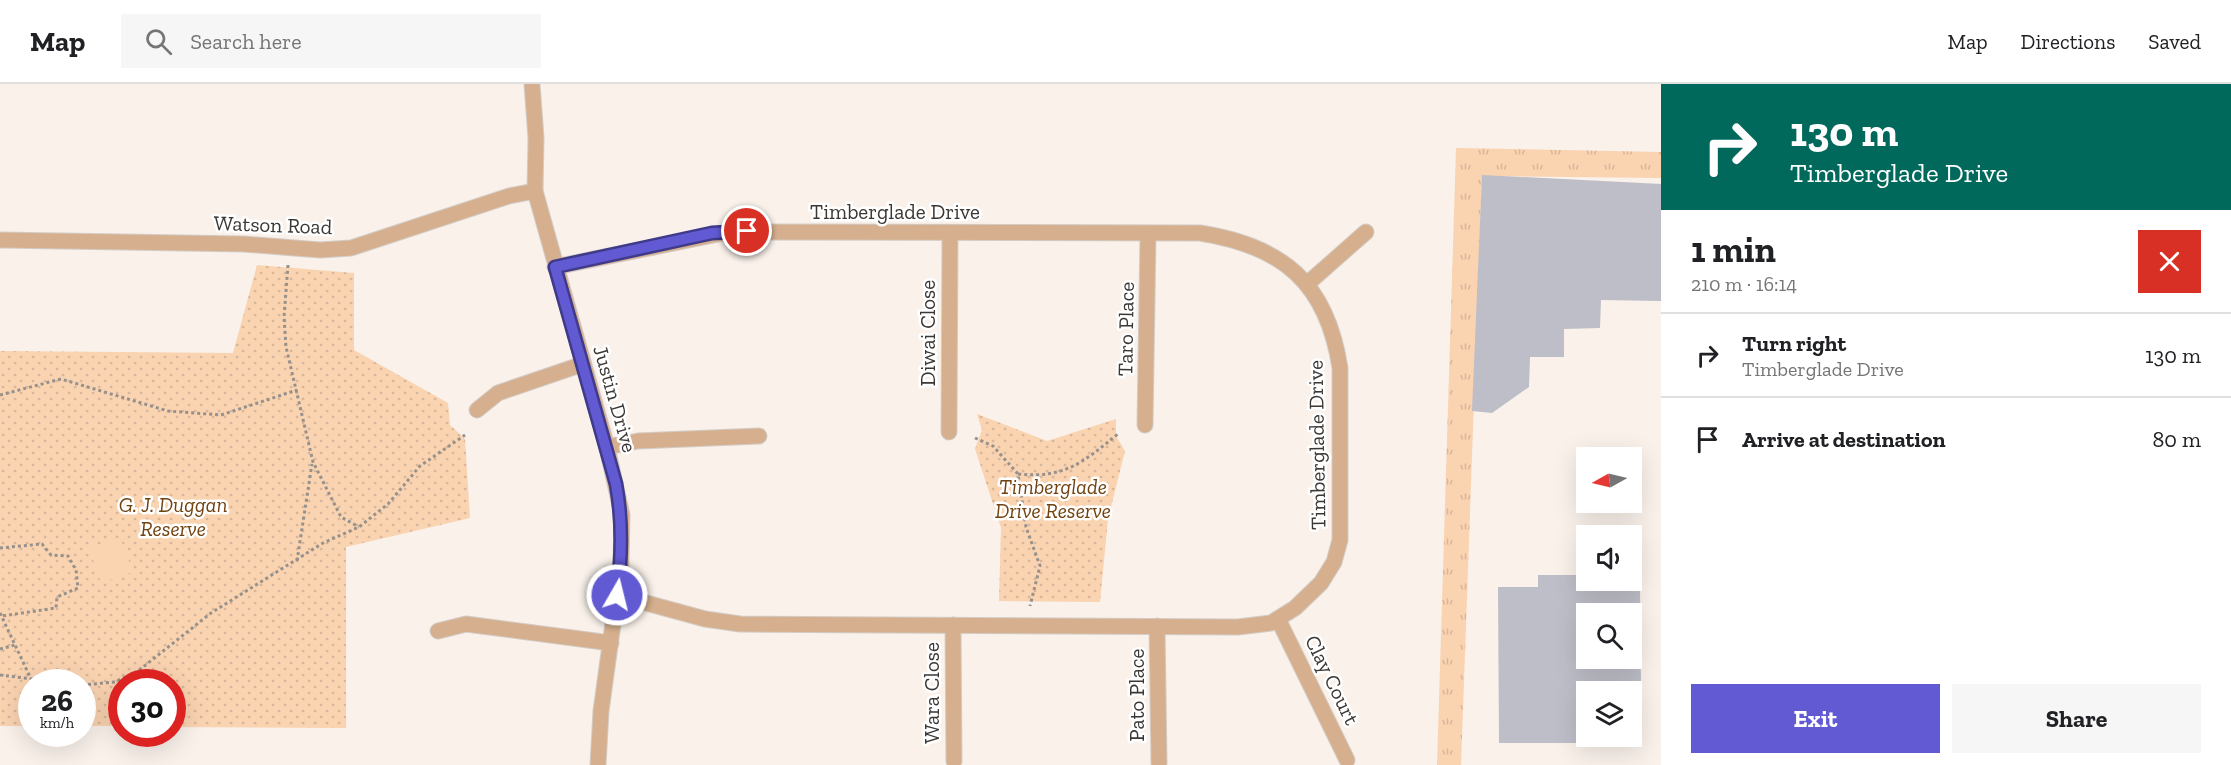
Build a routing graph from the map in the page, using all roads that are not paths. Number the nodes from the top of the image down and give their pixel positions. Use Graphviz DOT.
graph roads {
  1 [pos="532,84"];
  2 [pos="535,191"];
  3 [pos="1366,232"];
  4 [pos="950,233"];
  5 [pos="1148,234"];
  6 [pos="0,240"];
  7 [pos="555,267"];
  8 [pos="1307,284"];
  9 [pos="583,364"];
  10 [pos="477,410"];
  11 [pos="1145,425"];
  12 [pos="949,432"];
  13 [pos="759,436"];
  14 [pos="607,447"];
  15 [pos="617,595"];
  16 [pos="1278,619"];
  17 [pos="953,625"];
  18 [pos="1157,626"];
  19 [pos="438,632"];
  20 [pos="610,643"];
  21 [pos="1347,760"];
  22 [pos="954,761"];
  23 [pos="1159,763"];
  24 [pos="598,765"];
  1 -- 2 [label="street, Justin Drive"];
  2 -- 6 [label="street, Watson Road"];
  2 -- 7 [label="street, Justin Drive"];
  3 -- 8 [label="street"];
  4 -- 5 [label="street, Timberglade Drive"];
  4 -- 7 [label="street, Timberglade Drive"];
  4 -- 12 [label="street, Diwai Close"];
  5 -- 8 [label="street, Timberglade Drive"];
  5 -- 11 [label="street, Taro Place"];
  7 -- 9 [label="street, Justin Drive"];
  8 -- 16 [label="street, Timberglade Drive"];
  9 -- 10 [label="street"];
  9 -- 14 [label="street, Justin Drive"];
  13 -- 14 [label="street"];
  14 -- 15 [label="street, Justin Drive"];
  15 -- 17 [label="street, Timberglade Drive"];
  15 -- 20 [label="street, Justin Drive"];
  16 -- 18 [label="street, Timberglade Drive"];
  16 -- 21 [label="street, Clay Court"];
  17 -- 18 [label="street, Timberglade Drive"];
  17 -- 22 [label="street, Wara Close"];
  18 -- 23 [label="street, Pato Place"];
  19 -- 20 [label="street"];
  20 -- 24 [label="street, Justin Drive"];
}
